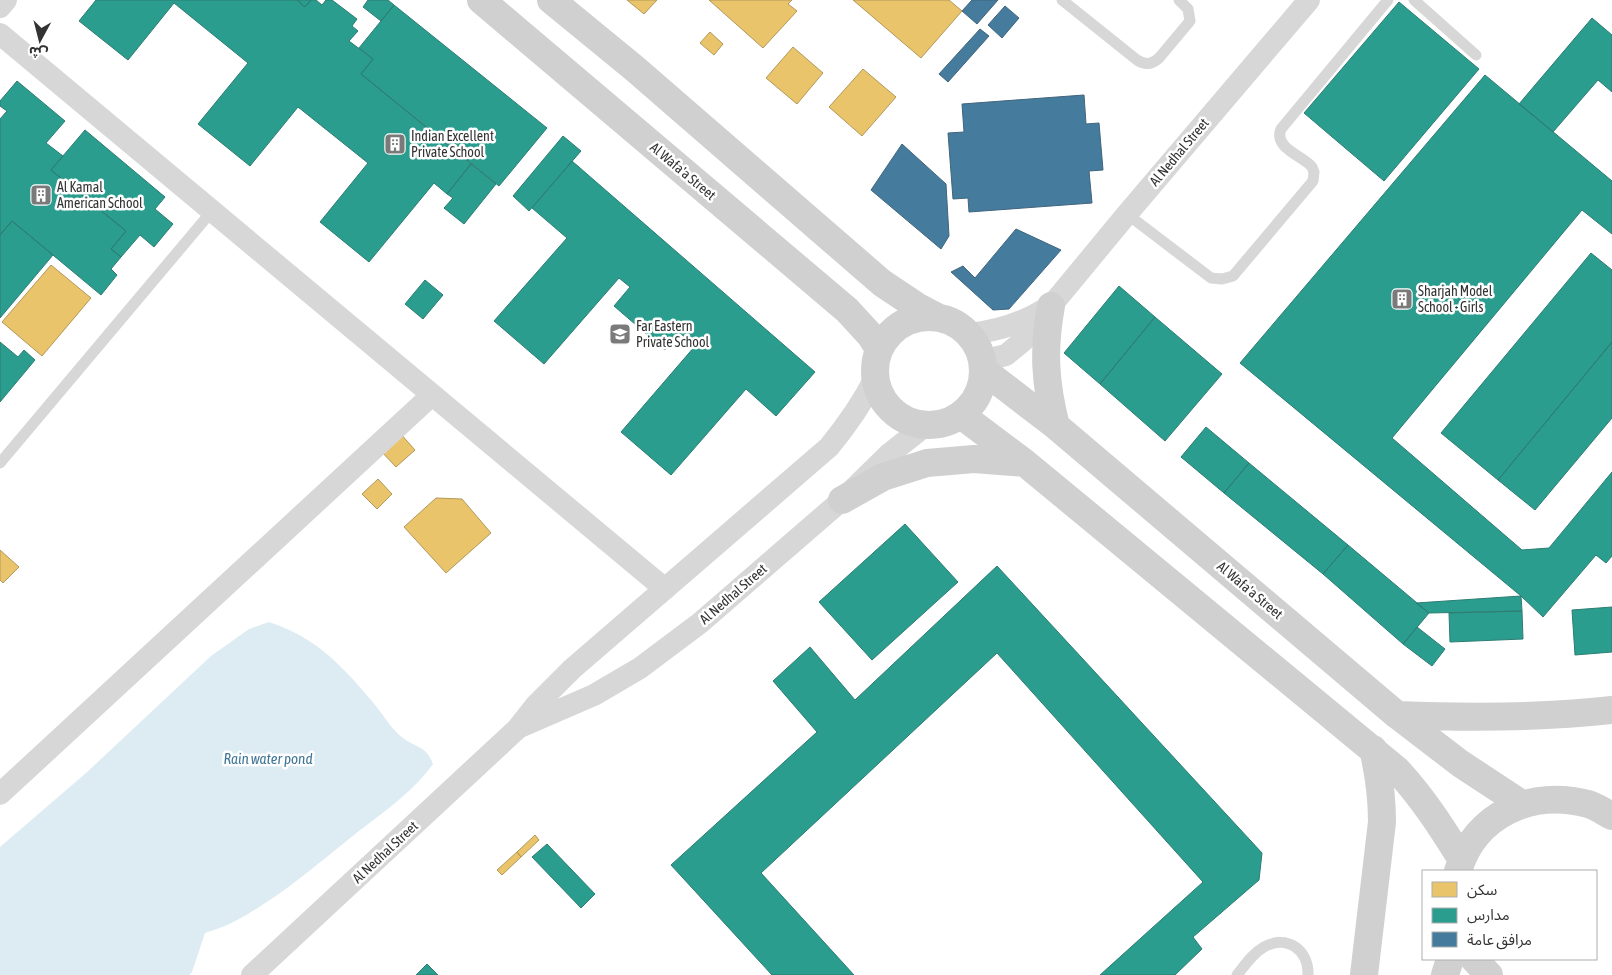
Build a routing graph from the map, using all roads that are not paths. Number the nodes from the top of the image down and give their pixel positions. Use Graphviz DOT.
graph roads {
  1 [pos="6,0"];
  2 [pos="481,0"];
  3 [pos="551,0"];
  4 [pos="1062,0"];
  5 [pos="1179,0"];
  6 [pos="1388,0"];
  7 [pos="1414,0"];
  8 [pos="1298,4"];
  9 [pos="0,7"];
  10 [pos="0,34"];
  11 [pos="1476,55"];
  12 [pos="212,212"];
  13 [pos="1127,214"];
  14 [pos="1050,306"];
  15 [pos="937,317"];
  16 [pos="969,334"];
  17 [pos="880,349"];
  18 [pos="983,365"];
  19 [pos="875,378"];
  20 [pos="432,395"];
  21 [pos="961,415"];
  22 [pos="926,425"];
  23 [pos="1056,426"];
  24 [pos="0,463"];
  25 [pos="1025,463"];
  26 [pos="842,500"];
  27 [pos="665,589"];
  28 [pos="1612,710"];
  29 [pos="1397,715"];
  30 [pos="517,729"];
  31 [pos="1373,749"];
  32 [pos="0,794"];
  33 [pos="1522,804"];
  34 [pos="1604,804"];
  35 [pos="1460,866"];
  36 [pos="1450,960"];
  37 [pos="1475,960"];
  38 [pos="252,975"];
  39 [pos="1237,975"];
  40 [pos="1308,975"];
  41 [pos="1364,975"];
  42 [pos="1445,975"];
  43 [pos="1489,975"];
  1 -- 9 [label="street"];
  2 -- 17 [label="street, Al Wafa'a Street"];
  3 -- 15 [label="street"];
  4 -- 5 [label="lane"];
  6 -- 13 [label="lane"];
  7 -- 11 [label="lane"];
  8 -- 13 [label="street, Al Nedhal Street"];
  10 -- 12 [label="street"];
  12 -- 20 [label="street"];
  12 -- 24 [label="lane"];
  13 -- 14 [label="street, Al Nedhal Street"];
  14 -- 16 [label="street, Al Nedhal Street"];
  14 -- 18 [label="street, Al Nedhal Street"];
  14 -- 23 [label="street"];
  15 -- 16 [label="street"];
  15 -- 17 [label="street"];
  16 -- 18 [label="street"];
  17 -- 19 [label="street"];
  18 -- 21 [label="street"];
  18 -- 23 [label="street, Al Wafa'a Street"];
  19 -- 22 [label="street"];
  19 -- 27 [label="street, Al Nedhal Street"];
  20 -- 27 [label="street"];
  20 -- 32 [label="street"];
  21 -- 22 [label="street"];
  21 -- 25 [label="street"];
  22 -- 26 [label="street, Al Nedhal Street"];
  23 -- 29 [label="street, Al Wafa'a Street"];
  25 -- 26 [label="street"];
  25 -- 31 [label="street"];
  26 -- 30 [label="street, Al Nedhal Street"];
  27 -- 30 [label="street, Al Nedhal Street"];
  28 -- 29 [label="street"];
  29 -- 33 [label="street, Al Wafa'a Street"];
  30 -- 38 [label="street, Al Nedhal Street"];
  31 -- 35 [label="street"];
  31 -- 41 [label="street"];
  33 -- 34 [label="street"];
  33 -- 35 [label="street"];
  36 -- 42 [label="street"];
  37 -- 43 [label="street"];
  39 -- 40 [label="lane"];
}
